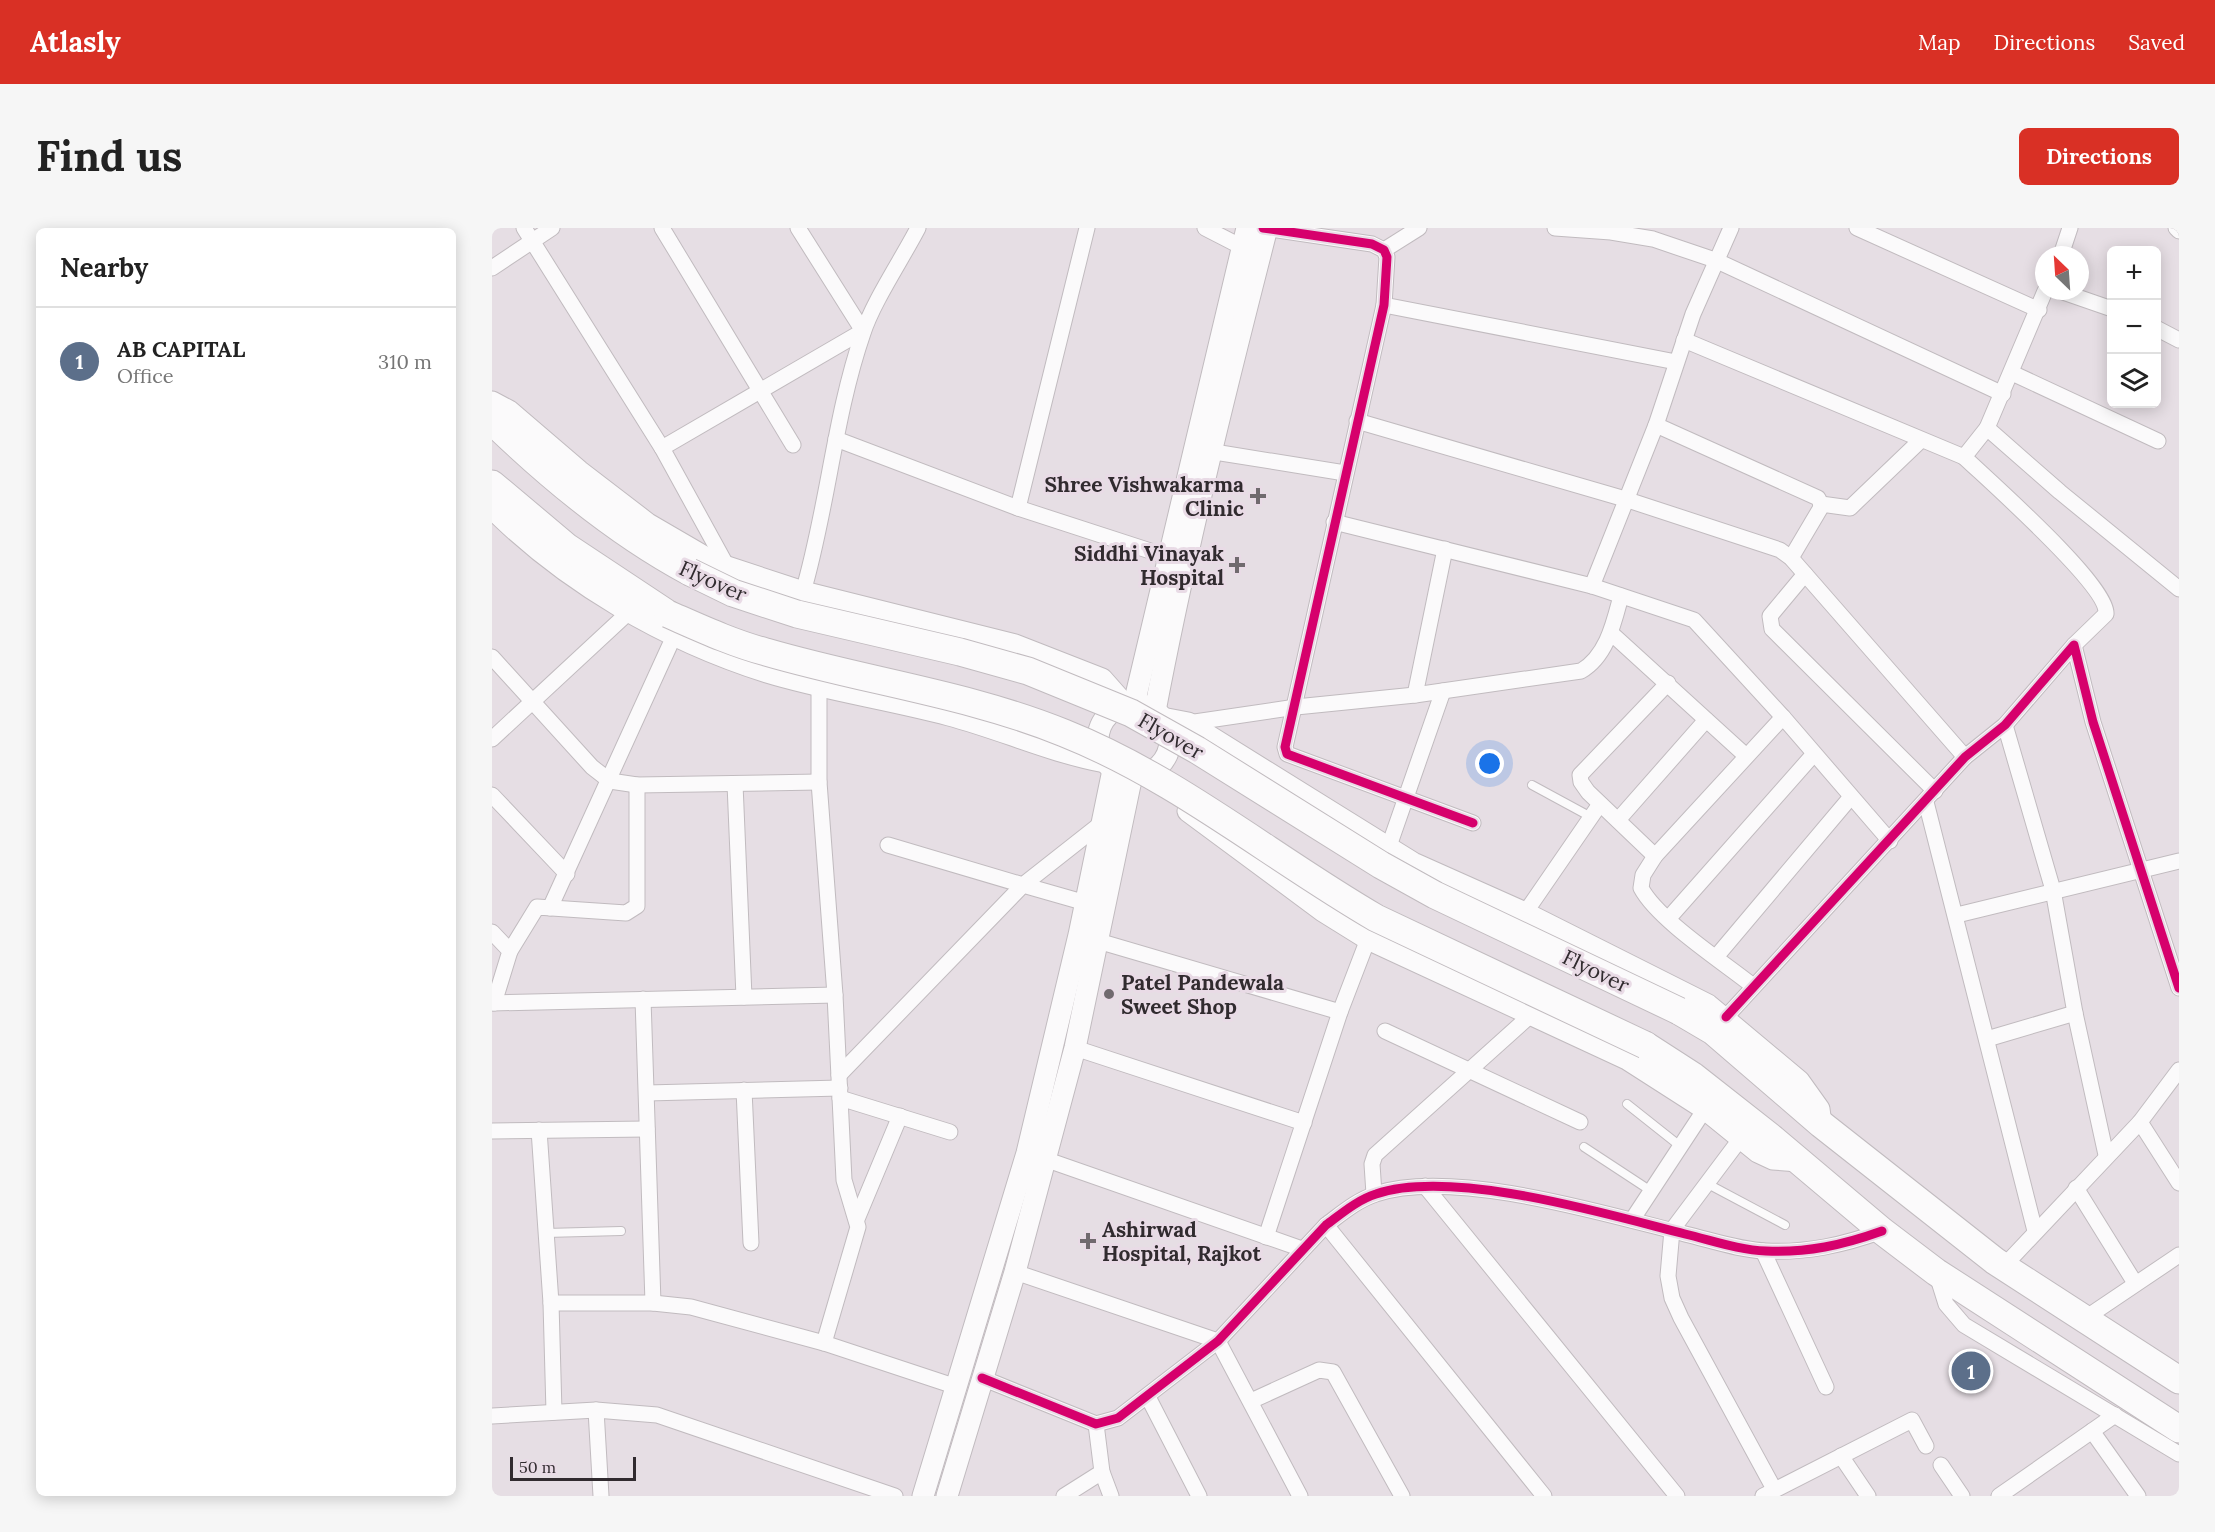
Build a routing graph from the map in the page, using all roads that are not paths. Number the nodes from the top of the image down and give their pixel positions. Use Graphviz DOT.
graph roads {
  1 [pos="552,228"];
  2 [pos="662,228"];
  3 [pos="798,228"];
  4 [pos="918,228"];
  5 [pos="1088,228"];
  6 [pos="1205,228"];
  7 [pos="1265,228"];
  8 [pos="1419,228"];
  9 [pos="1555,228"];
  10 [pos="1731,228"];
  11 [pos="1857,228"];
  12 [pos="2070,228"];
  13 [pos="2176,228"];
  14 [pos="2179,231"];
  15 [pos="528,234"];
  16 [pos="1245,237"];
  17 [pos="2064,246"];
  18 [pos="1384,250"];
  19 [pos="1715,260"];
  20 [pos="492,268"];
  21 [pos="2042,300"];
  22 [pos="2086,300"];
  23 [pos="1384,305"];
  24 [pos="2107,307"];
  25 [pos="2039,310"];
  26 [pos="2161,330"];
  27 [pos="863,331"];
  28 [pos="1684,340"];
  29 [pos="2179,340"];
  30 [pos="1676,362"];
  31 [pos="2012,373"];
  32 [pos="760,390"];
  33 [pos="2003,394"];
  34 [pos="492,402"];
  35 [pos="492,421"];
  36 [pos="1357,421"];
  37 [pos="1656,425"];
  38 [pos="1987,428"];
  39 [pos="836,439"];
  40 [pos="1921,440"];
  41 [pos="2158,441"];
  42 [pos="793,445"];
  43 [pos="662,448"];
  44 [pos="1202,450"];
  45 [pos="1964,457"];
  46 [pos="1345,473"];
  47 [pos="492,484"];
  48 [pos="1625,499"];
  49 [pos="1821,504"];
  50 [pos="492,508"];
  51 [pos="1018,508"];
  52 [pos="1334,522"];
  53 [pos="1445,549"];
  54 [pos="1791,558"];
  55 [pos="1176,560"];
  56 [pos="728,568"];
  57 [pos="1804,574"];
  58 [pos="1592,586"];
  59 [pos="2179,589"];
  60 [pos="803,592"];
  61 [pos="1621,596"];
  62 [pos="629,612"];
  63 [pos="671,625"];
  64 [pos="1611,633"];
  65 [pos="2074,645"];
  66 [pos="492,657"];
  67 [pos="819,684"];
  68 [pos="1668,684"];
  69 [pos="1443,691"];
  70 [pos="1415,695"];
  71 [pos="533,701"];
  72 [pos="1130,704"];
  73 [pos="1296,707"];
  74 [pos="1159,714"];
  75 [pos="1783,717"];
  76 [pos="1707,720"];
  77 [pos="1188,723"];
  78 [pos="2005,724"];
  79 [pos="492,739"];
  80 [pos="1745,755"];
  81 [pos="1813,755"];
  82 [pos="1965,757"];
  83 [pos="1122,771"];
  84 [pos="610,781"];
  85 [pos="819,782"];
  86 [pos="735,784"];
  87 [pos="637,785"];
  88 [pos="1532,785"];
  89 [pos="492,795"];
  90 [pos="1930,796"];
  91 [pos="1850,798"];
  92 [pos="1404,800"];
  93 [pos="1595,811"];
  94 [pos="1617,820"];
  95 [pos="1103,822"];
  96 [pos="1473,823"];
  97 [pos="1890,841"];
  98 [pos="888,845"];
  99 [pos="1388,849"];
  100 [pos="1655,856"];
  101 [pos="2179,861"];
  102 [pos="2142,869"];
  103 [pos="567,874"];
  104 [pos="1023,885"];
  105 [pos="2053,890"];
  106 [pos="1086,903"];
  107 [pos="550,908"];
  108 [pos="1525,913"];
  109 [pos="1957,915"];
  110 [pos="1668,919"];
  111 [pos="492,932"];
  112 [pos="1368,939"];
  113 [pos="1098,941"];
  114 [pos="510,951"];
  115 [pos="1716,957"];
  116 [pos="1753,986"];
  117 [pos="2179,988"];
  118 [pos="835,994"];
  119 [pos="744,997"];
  120 [pos="643,999"];
  121 [pos="493,1003"];
  122 [pos="1340,1012"];
  123 [pos="2075,1012"];
  124 [pos="1533,1014"];
  125 [pos="1725,1017"];
  126 [pos="1386,1031"];
  127 [pos="1987,1039"];
  128 [pos="1075,1048"];
  129 [pos="1470,1070"];
  130 [pos="2179,1070"];
  131 [pos="840,1087"];
  132 [pos="744,1090"];
  133 [pos="647,1093"];
  134 [pos="1627,1104"];
  135 [pos="1705,1109"];
  136 [pos="900,1116"];
  137 [pos="1580,1122"];
  138 [pos="2140,1122"];
  139 [pos="1304,1123"];
  140 [pos="1821,1124"];
  141 [pos="647,1129"];
  142 [pos="539,1130"];
  143 [pos="492,1131"];
  144 [pos="950,1132"];
  145 [pos="1741,1138"];
  146 [pos="1680,1146"];
  147 [pos="1584,1147"];
  148 [pos="2106,1155"];
  149 [pos="1036,1156"];
  150 [pos="1799,1161"];
  151 [pos="2179,1182"];
  152 [pos="1706,1183"];
  153 [pos="1425,1186"];
  154 [pos="2076,1188"];
  155 [pos="1651,1191"];
  156 [pos="1374,1194"];
  157 [pos="857,1219"];
  158 [pos="1632,1220"];
  159 [pos="1326,1225"];
  160 [pos="1785,1225"];
  161 [pos="1672,1230"];
  162 [pos="621,1231"];
  163 [pos="1882,1231"];
  164 [pos="2035,1231"];
  165 [pos="546,1233"];
  166 [pos="1266,1236"];
  167 [pos="751,1243"];
  168 [pos="1302,1249"];
  169 [pos="1763,1251"];
  170 [pos="2179,1255"];
  171 [pos="2003,1266"];
  172 [pos="1015,1272"];
  173 [pos="1936,1272"];
  174 [pos="2135,1283"];
  175 [pos="551,1303"];
  176 [pos="653,1303"];
  177 [pos="2084,1319"];
  178 [pos="1218,1341"];
  179 [pos="824,1343"];
  180 [pos="982,1378"];
  181 [pos="2179,1380"];
  182 [pos="957,1387"];
  183 [pos="1826,1387"];
  184 [pos="1148,1397"];
  185 [pos="1251,1401"];
  186 [pos="596,1410"];
  187 [pos="554,1412"];
  188 [pos="2115,1415"];
  189 [pos="492,1416"];
  190 [pos="1096,1424"];
  191 [pos="2179,1429"];
  192 [pos="2092,1431"];
  193 [pos="1926,1446"];
  194 [pos="2179,1454"];
  195 [pos="1841,1456"];
  196 [pos="1941,1465"];
  197 [pos="1102,1472"];
  198 [pos="1768,1493"];
  199 [pos="1536,1494"];
  200 [pos="601,1496"];
  201 [pos="895,1496"];
  202 [pos="923,1496"];
  203 [pos="947,1496"];
  204 [pos="1064,1496"];
  205 [pos="1112,1496"];
  206 [pos="1199,1496"];
  207 [pos="1300,1496"];
  208 [pos="1402,1496"];
  209 [pos="1677,1496"];
  210 [pos="1868,1496"];
  211 [pos="1962,1496"];
  212 [pos="1999,1496"];
  213 [pos="2138,1496"];
  1 -- 15 [label="street"];
  2 -- 32 [label="street"];
  3 -- 27 [label="street"];
  4 -- 27 [label="street"];
  5 -- 51 [label="street"];
  6 -- 16 [label="street"];
  7 -- 18 [label="street"];
  7 -- 44 [label="main road"];
  8 -- 18 [label="street"];
  9 -- 19 [label="street"];
  10 -- 19 [label="street"];
  11 -- 25 [label="street"];
  12 -- 17 [label="street"];
  13 -- 14 [label="street"];
  15 -- 20 [label="street"];
  15 -- 43 [label="street"];
  16 -- 44 [label="main road"];
  18 -- 23 [label="street"];
  19 -- 28 [label="street"];
  19 -- 33 [label="street"];
  21 -- 25 [label="street"];
  22 -- 24 [label="street"];
  23 -- 30 [label="street"];
  23 -- 36 [label="street"];
  25 -- 31 [label="street"];
  26 -- 29 [label="street"];
  27 -- 32 [label="street"];
  27 -- 39 [label="street"];
  28 -- 30 [label="street"];
  28 -- 40 [label="street"];
  30 -- 37 [label="street"];
  31 -- 33 [label="street"];
  31 -- 41 [label="street"];
  32 -- 42 [label="street"];
  32 -- 43 [label="street"];
  33 -- 38 [label="street"];
  34 -- 56 [label="main road"];
  35 -- 140 [label="highway, Flyover, bridge"];
  36 -- 46 [label="street"];
  36 -- 48 [label="street"];
  37 -- 48 [label="street"];
  37 -- 49 [label="street"];
  38 -- 45 [label="street"];
  38 -- 59 [label="street"];
  39 -- 51 [label="street"];
  39 -- 60 [label="street"];
  40 -- 45 [label="street"];
  40 -- 49 [label="street"];
  43 -- 56 [label="street"];
  44 -- 46 [label="street"];
  44 -- 55 [label="main road"];
  45 -- 65 [label="street"];
  46 -- 52 [label="street"];
  47 -- 63 [label="highway, Flyover"];
  48 -- 54 [label="street"];
  48 -- 58 [label="street"];
  49 -- 54 [label="street"];
  50 -- 62 [label="main road"];
  51 -- 55 [label="street"];
  52 -- 53 [label="street"];
  52 -- 73 [label="street"];
  53 -- 58 [label="street"];
  53 -- 70 [label="street"];
  54 -- 57 [label="street"];
  55 -- 72 [label="main road"];
  55 -- 74 [label="main road"];
  56 -- 60 [label="main road"];
  57 -- 82 [label="street"];
  57 -- 90 [label="street"];
  58 -- 61 [label="street"];
  60 -- 72 [label="main road"];
  61 -- 64 [label="street"];
  61 -- 75 [label="street"];
  62 -- 63 [label="main road"];
  62 -- 71 [label="street"];
  63 -- 67 [label="main road"];
  63 -- 84 [label="street"];
  63 -- 150 [label="highway, Flyover, bridge"];
  64 -- 68 [label="street"];
  64 -- 69 [label="street"];
  65 -- 78 [label="street"];
  65 -- 102 [label="street"];
  66 -- 71 [label="street"];
  67 -- 83 [label="main road"];
  67 -- 85 [label="street"];
  68 -- 76 [label="street"];
  68 -- 93 [label="street"];
  69 -- 70 [label="street"];
  69 -- 92 [label="street"];
  70 -- 73 [label="street"];
  71 -- 79 [label="street"];
  71 -- 84 [label="street"];
  72 -- 74 [label="main road"];
  72 -- 83 [label="main road"];
  73 -- 77 [label="street"];
  73 -- 92 [label="street"];
  74 -- 77 [label="main road"];
  74 -- 83 [label="main road"];
  75 -- 80 [label="street"];
  75 -- 81 [label="street"];
  76 -- 80 [label="street"];
  76 -- 94 [label="street"];
  77 -- 99 [label="main road"];
  78 -- 82 [label="street"];
  78 -- 105 [label="street"];
  80 -- 100 [label="street"];
  81 -- 91 [label="street"];
  81 -- 110 [label="street"];
  82 -- 90 [label="street"];
  83 -- 95 [label="main road"];
  83 -- 112 [label="main road"];
  83 -- 113 [label="main road"];
  84 -- 87 [label="street"];
  84 -- 103 [label="street"];
  85 -- 86 [label="street"];
  85 -- 118 [label="street"];
  86 -- 87 [label="street"];
  86 -- 119 [label="street"];
  87 -- 107 [label="street"];
  88 -- 93 [label="lane"];
  89 -- 103 [label="street"];
  90 -- 97 [label="street"];
  90 -- 109 [label="street"];
  91 -- 97 [label="street"];
  91 -- 115 [label="street"];
  92 -- 96 [label="street"];
  92 -- 99 [label="street"];
  93 -- 94 [label="street"];
  93 -- 108 [label="street"];
  94 -- 100 [label="street"];
  95 -- 104 [label="street"];
  95 -- 106 [label="main road"];
  97 -- 116 [label="street"];
  98 -- 104 [label="street"];
  99 -- 108 [label="main road"];
  100 -- 110 [label="street"];
  101 -- 102 [label="street"];
  102 -- 105 [label="street"];
  102 -- 117 [label="street"];
  103 -- 107 [label="street"];
  104 -- 106 [label="street"];
  104 -- 131 [label="street"];
  105 -- 109 [label="street"];
  105 -- 123 [label="street"];
  106 -- 149 [label="main road"];
  107 -- 114 [label="street"];
  108 -- 125 [label="main road"];
  109 -- 127 [label="street"];
  110 -- 115 [label="street"];
  111 -- 114 [label="street"];
  112 -- 122 [label="street"];
  112 -- 124 [label="main road"];
  113 -- 122 [label="street"];
  113 -- 128 [label="main road"];
  114 -- 121 [label="street"];
  115 -- 116 [label="street"];
  116 -- 125 [label="street"];
  118 -- 119 [label="street"];
  118 -- 131 [label="street"];
  119 -- 120 [label="street"];
  120 -- 121 [label="street"];
  120 -- 133 [label="street"];
  122 -- 139 [label="street"];
  123 -- 127 [label="street"];
  123 -- 148 [label="street"];
  124 -- 129 [label="street"];
  124 -- 135 [label="main road"];
  125 -- 140 [label="main road"];
  126 -- 129 [label="street"];
  127 -- 164 [label="street"];
  128 -- 139 [label="street"];
  128 -- 149 [label="main road"];
  129 -- 137 [label="street"];
  129 -- 156 [label="street"];
  130 -- 138 [label="street"];
  131 -- 132 [label="street"];
  131 -- 136 [label="street"];
  131 -- 157 [label="street"];
  132 -- 133 [label="street"];
  132 -- 167 [label="street"];
  133 -- 141 [label="street"];
  134 -- 146 [label="lane"];
  135 -- 145 [label="main road"];
  135 -- 146 [label="street"];
  136 -- 144 [label="street"];
  136 -- 157 [label="street"];
  138 -- 148 [label="street"];
  138 -- 151 [label="street"];
  139 -- 166 [label="street"];
  140 -- 171 [label="highway, Flyover"];
  141 -- 142 [label="street"];
  141 -- 176 [label="street"];
  142 -- 143 [label="street"];
  142 -- 165 [label="street"];
  145 -- 150 [label="main road"];
  145 -- 152 [label="street"];
  146 -- 155 [label="street"];
  147 -- 155 [label="lane"];
  148 -- 154 [label="street"];
  149 -- 166 [label="street"];
  149 -- 172 [label="main road"];
  149 -- 182 [label="main road"];
  150 -- 163 [label="highway, Flyover"];
  152 -- 160 [label="lane"];
  152 -- 161 [label="street"];
  153 -- 156 [label="street"];
  153 -- 158 [label="street"];
  153 -- 209 [label="street"];
  154 -- 164 [label="street"];
  154 -- 174 [label="street"];
  155 -- 158 [label="street"];
  156 -- 159 [label="street"];
  157 -- 179 [label="street"];
  158 -- 161 [label="street"];
  159 -- 168 [label="street"];
  159 -- 199 [label="street"];
  161 -- 169 [label="street"];
  161 -- 198 [label="street"];
  162 -- 165 [label="lane"];
  163 -- 169 [label="street"];
  163 -- 173 [label="highway, Flyover"];
  164 -- 171 [label="street"];
  165 -- 175 [label="street"];
  166 -- 168 [label="street"];
  168 -- 178 [label="street"];
  169 -- 183 [label="street"];
  170 -- 174 [label="street"];
  171 -- 177 [label="highway, Flyover"];
  172 -- 178 [label="street"];
  172 -- 180 [label="main road"];
  173 -- 188 [label="street"];
  173 -- 191 [label="highway, Flyover"];
  174 -- 177 [label="street"];
  175 -- 176 [label="street"];
  175 -- 187 [label="street"];
  176 -- 179 [label="street"];
  177 -- 181 [label="highway, Flyover"];
  178 -- 184 [label="street"];
  178 -- 185 [label="street"];
  179 -- 182 [label="street"];
  180 -- 190 [label="street"];
  180 -- 203 [label="main road"];
  182 -- 202 [label="main road"];
  184 -- 190 [label="street"];
  184 -- 206 [label="street"];
  185 -- 207 [label="street"];
  185 -- 208 [label="street"];
  186 -- 187 [label="street"];
  186 -- 200 [label="street"];
  186 -- 201 [label="street"];
  187 -- 189 [label="street"];
  188 -- 192 [label="street"];
  188 -- 194 [label="street"];
  190 -- 197 [label="street"];
  192 -- 212 [label="street"];
  192 -- 213 [label="street"];
  193 -- 195 [label="street"];
  195 -- 198 [label="street"];
  195 -- 210 [label="street"];
  196 -- 211 [label="street"];
  197 -- 204 [label="street"];
  197 -- 205 [label="street"];
}
